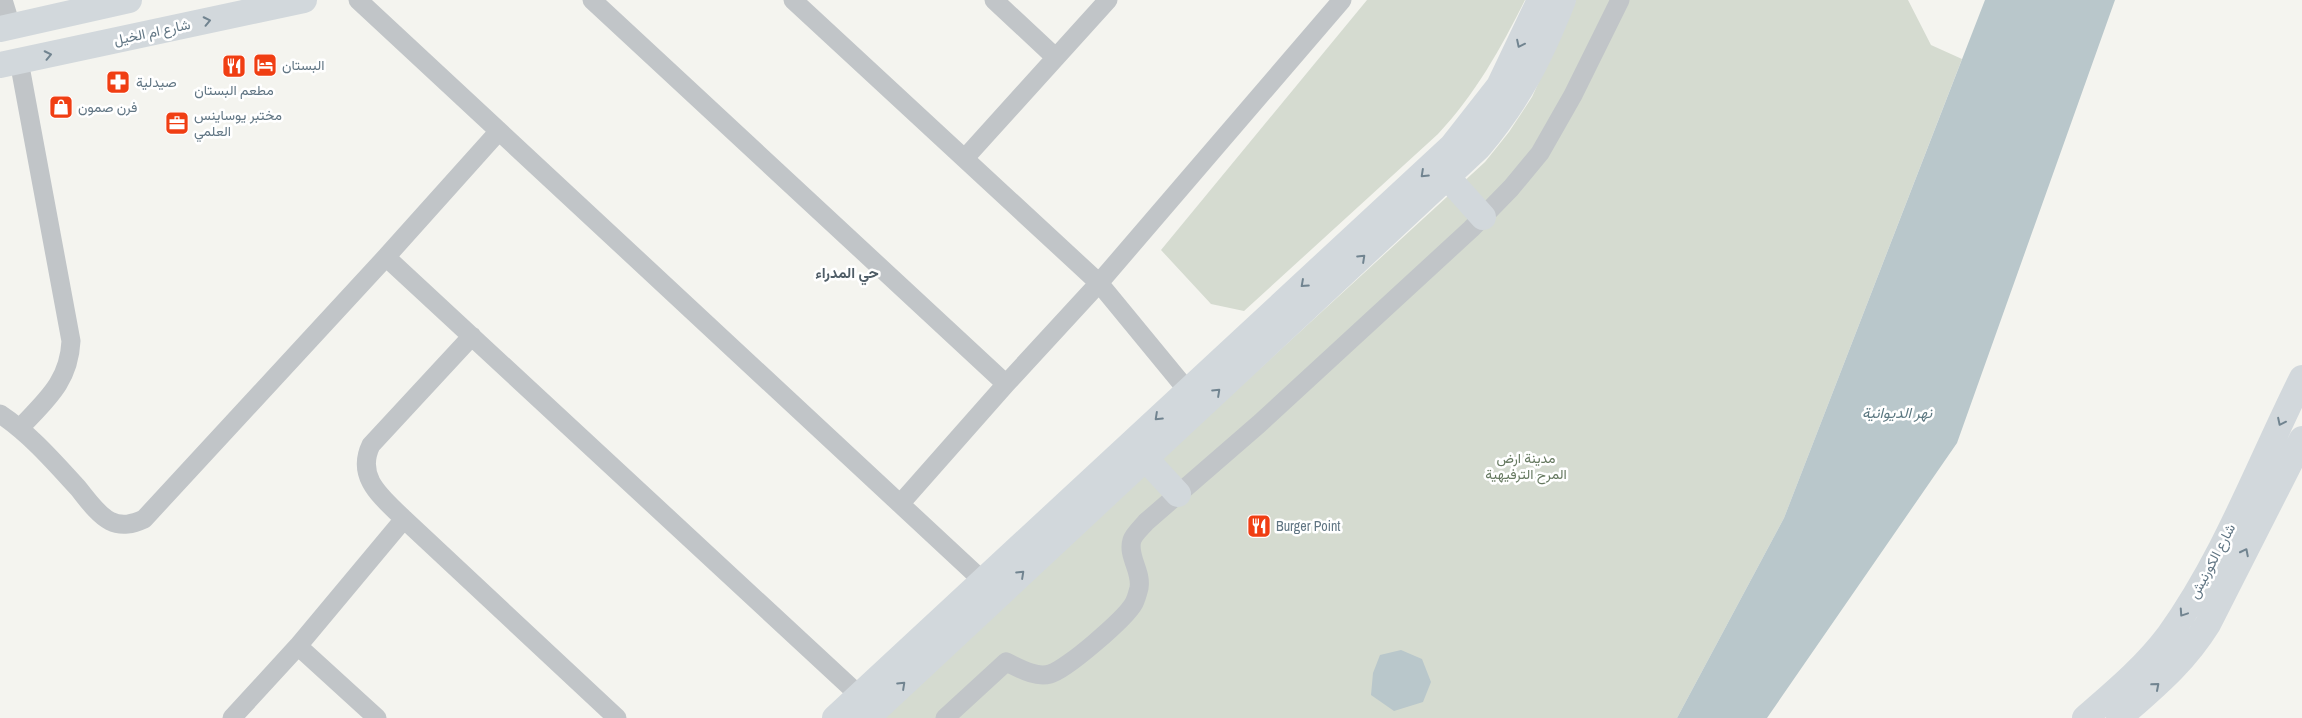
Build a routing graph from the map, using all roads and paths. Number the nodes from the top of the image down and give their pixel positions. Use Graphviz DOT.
graph roads {
  1 [pos="3,0"];
  2 [pos="129,0"];
  3 [pos="304,0"];
  4 [pos="358,0"];
  5 [pos="592,0"];
  6 [pos="794,0"];
  7 [pos="994,0"];
  8 [pos="1108,0"];
  9 [pos="1342,0"];
  10 [pos="1540,0"];
  11 [pos="1563,0"];
  12 [pos="1620,0"];
  13 [pos="6,28"];
  14 [pos="1055,57"];
  15 [pos="10,63"];
  16 [pos="499,131"];
  17 [pos="965,158"];
  18 [pos="1448,178"];
  19 [pos="1483,217"];
  20 [pos="386,258"];
  21 [pos="1099,283"];
  22 [pos="472,336"];
  23 [pos="2302,379"];
  24 [pos="1006,384"];
  25 [pos="1187,390"];
  26 [pos="0,414"];
  27 [pos="20,428"];
  28 [pos="2302,438"];
  29 [pos="1145,458"];
  30 [pos="1178,494"];
  31 [pos="900,504"];
  32 [pos="404,519"];
  33 [pos="982,581"];
  34 [pos="298,646"];
  35 [pos="863,707"];
  36 [pos="232,718"];
  37 [pos="377,718"];
  38 [pos="617,718"];
  39 [pos="835,718"];
  40 [pos="945,718"];
  41 [pos="2085,718"];
  42 [pos="2119,718"];
  1 -- 13 [label="street"];
  2 -- 13 [label="main road"];
  15 -- 3 [label="main road, شارع ام الخيل, one-way"];
  4 -- 16 [label="street"];
  5 -- 24 [label="street"];
  6 -- 17 [label="street"];
  7 -- 14 [label="street"];
  8 -- 14 [label="street"];
  9 -- 21 [label="street"];
  10 -- 25 [label="main road, one-way"];
  11 -- 18 [label="main road"];
  12 -- 19 [label="street"];
  14 -- 17 [label="street"];
  15 -- 27 [label="street"];
  16 -- 20 [label="street"];
  16 -- 31 [label="street"];
  17 -- 21 [label="street"];
  18 -- 19 [label="main road"];
  29 -- 18 [label="main road, one-way"];
  19 -- 30 [label="street"];
  20 -- 22 [label="street"];
  20 -- 27 [label="street"];
  21 -- 24 [label="street"];
  21 -- 25 [label="street"];
  22 -- 32 [label="street"];
  22 -- 35 [label="street"];
  23 -- 41 [label="main road, شارع الكورنيش, one-way"];
  24 -- 31 [label="street"];
  25 -- 33 [label="main road, one-way"];
  26 -- 27 [label="street"];
  42 -- 28 [label="main road, شارع الكورنيش, one-way"];
  29 -- 30 [label="main road"];
  35 -- 29 [label="main road, one-way"];
  30 -- 40 [label="street"];
  31 -- 33 [label="street"];
  32 -- 34 [label="street"];
  32 -- 38 [label="street"];
  33 -- 35 [label="main road"];
  34 -- 36 [label="street"];
  34 -- 37 [label="street"];
  35 -- 39 [label="main road"];
}
